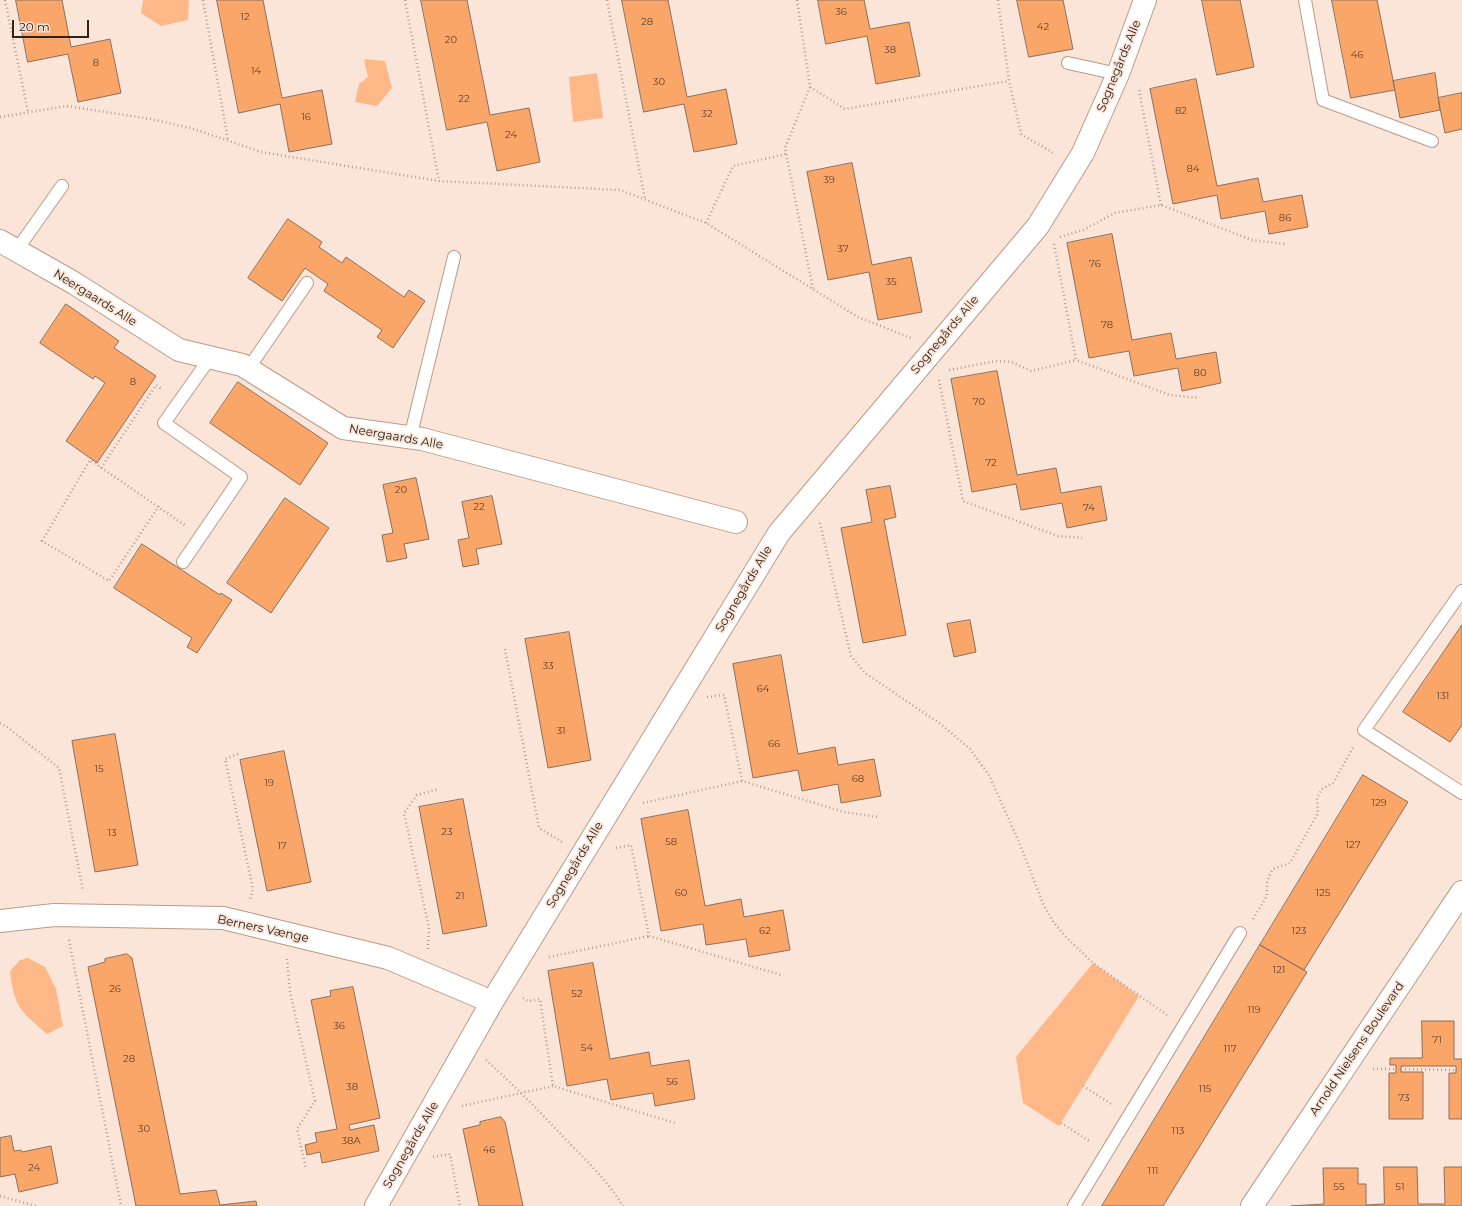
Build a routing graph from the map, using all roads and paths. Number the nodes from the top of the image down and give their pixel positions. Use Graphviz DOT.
graph roads {
  1 [pos="5,0"];
  2 [pos="203,0"];
  3 [pos="405,0"];
  4 [pos="607,0"];
  5 [pos="797,0"];
  6 [pos="998,0"];
  7 [pos="1145,0"];
  8 [pos="1305,0"];
  9 [pos="1068,63"];
  10 [pos="1118,74"];
  11 [pos="1009,81"];
  12 [pos="810,87"];
  13 [pos="28,112"];
  14 [pos="0,117"];
  15 [pos="228,140"];
  16 [pos="1432,141"];
  17 [pos="786,154"];
  18 [pos="1075,166"];
  19 [pos="439,181"];
  20 [pos="62,186"];
  21 [pos="645,199"];
  22 [pos="1161,205"];
  23 [pos="706,223"];
  24 [pos="1285,244"];
  25 [pos="8,246"];
  26 [pos="454,256"];
  27 [pos="307,284"];
  28 [pos="813,290"];
  29 [pos="210,358"];
  30 [pos="1076,360"];
  31 [pos="932,361"];
  32 [pos="248,369"];
  33 [pos="1198,398"];
  34 [pos="179,402"];
  35 [pos="410,438"];
  36 [pos="101,468"];
  37 [pos="813,492"];
  38 [pos="159,506"];
  39 [pos="736,522"];
  40 [pos="201,536"];
  41 [pos="1082,538"];
  42 [pos="184,562"];
  43 [pos="1462,591"];
  44 [pos="505,649"];
  45 [pos="680,694"];
  46 [pos="0,723"];
  47 [pos="1364,730"];
  48 [pos="238,754"];
  49 [pos="742,781"];
  50 [pos="440,788"];
  51 [pos="1462,792"];
  52 [pos="614,802"];
  53 [pos="878,817"];
  54 [pos="585,850"];
  55 [pos="1462,892"];
  56 [pos="64,914"];
  57 [pos="88,915"];
  58 [pos="0,921"];
  59 [pos="245,923"];
  60 [pos="283,932"];
  61 [pos="1240,933"];
  62 [pos="649,936"];
  63 [pos="522,953"];
  64 [pos="421,972"];
  65 [pos="781,976"];
  66 [pos="497,994"];
  67 [pos="1184,1026"];
  68 [pos="468,1043"];
  69 [pos="1401,1069"];
  70 [pos="1374,1070"];
  71 [pos="1396,1070"];
  72 [pos="1456,1070"];
  73 [pos="554,1086"];
  74 [pos="1083,1086"];
  75 [pos="522,1093"];
  76 [pos="428,1114"];
  77 [pos="1130,1115"];
  78 [pos="675,1123"];
  79 [pos="1061,1123"];
  80 [pos="409,1148"];
  81 [pos="1107,1152"];
  82 [pos="306,1169"];
  83 [pos="0,1196"];
  84 [pos="36,1206"];
  85 [pos="121,1206"];
  86 [pos="376,1206"];
  87 [pos="460,1206"];
  88 [pos="622,1206"];
  89 [pos="1074,1206"];
  90 [pos="1252,1206"];
  1 -- 13 [label="path"];
  2 -- 15 [label="path"];
  3 -- 19 [label="path"];
  4 -- 21 [label="path"];
  5 -- 12 [label="path"];
  6 -- 11 [label="path"];
  7 -- 10 [label="street, Sognegårds Alle"];
  8 -- 16 [label="lane"];
  9 -- 10 [label="lane"];
  10 -- 18 [label="street, Sognegårds Alle"];
  10 -- 22 [label="path"];
  11 -- 12 [label="path"];
  11 -- 18 [label="path"];
  12 -- 17 [label="path"];
  13 -- 14 [label="path"];
  13 -- 15 [label="path"];
  15 -- 19 [label="path"];
  17 -- 23 [label="path"];
  17 -- 28 [label="path"];
  18 -- 31 [label="street, Sognegårds Alle"];
  19 -- 21 [label="path"];
  20 -- 25 [label="lane"];
  21 -- 23 [label="path"];
  22 -- 24 [label="path"];
  22 -- 30 [label="path"];
  23 -- 28 [label="path"];
  25 -- 29 [label="street, Neergaards Alle"];
  26 -- 35 [label="lane"];
  27 -- 32 [label="lane"];
  28 -- 31 [label="path"];
  29 -- 32 [label="street, Neergaards Alle"];
  29 -- 34 [label="lane"];
  30 -- 31 [label="path"];
  30 -- 33 [label="path"];
  31 -- 37 [label="street, Sognegårds Alle"];
  31 -- 41 [label="path"];
  32 -- 35 [label="street, Neergaards Alle"];
  34 -- 36 [label="path"];
  34 -- 40 [label="lane"];
  35 -- 39 [label="street, Neergaards Alle"];
  36 -- 38 [label="path"];
  36 -- 38 [label="path"];
  37 -- 45 [label="street, Sognegårds Alle"];
  37 -- 67 [label="path"];
  38 -- 40 [label="path"];
  40 -- 42 [label="lane"];
  43 -- 47 [label="lane"];
  44 -- 54 [label="path"];
  45 -- 49 [label="path"];
  45 -- 52 [label="street, Sognegårds Alle"];
  46 -- 57 [label="path"];
  47 -- 51 [label="lane"];
  47 -- 61 [label="path"];
  48 -- 59 [label="path"];
  49 -- 52 [label="path"];
  49 -- 53 [label="path"];
  50 -- 64 [label="path"];
  52 -- 54 [label="street, Sognegårds Alle"];
  54 -- 62 [label="path"];
  54 -- 63 [label="street, Sognegårds Alle"];
  55 -- 90 [label="street, Arnold Nielsens Boulevard"];
  56 -- 57 [label="street, Berners Vænge"];
  56 -- 58 [label="street, Berners Vænge"];
  56 -- 85 [label="path"];
  57 -- 59 [label="street, Berners Vænge"];
  59 -- 60 [label="street, Berners Vænge"];
  60 -- 64 [label="street, Berners Vænge"];
  60 -- 82 [label="path"];
  61 -- 67 [label="lane"];
  62 -- 63 [label="path"];
  62 -- 65 [label="path"];
  63 -- 66 [label="street, Sognegårds Alle"];
  64 -- 66 [label="street, Berners Vænge"];
  66 -- 68 [label="street, Sognegårds Alle"];
  66 -- 73 [label="path"];
  67 -- 77 [label="lane"];
  68 -- 75 [label="path"];
  68 -- 76 [label="street, Sognegårds Alle"];
  69 -- 72 [label="path"];
  70 -- 71 [label="path"];
  73 -- 75 [label="path"];
  73 -- 78 [label="path"];
  74 -- 77 [label="path"];
  75 -- 76 [label="path"];
  75 -- 88 [label="path"];
  76 -- 80 [label="street, Sognegårds Alle"];
  77 -- 81 [label="lane"];
  79 -- 81 [label="path"];
  80 -- 86 [label="street, Sognegårds Alle"];
  80 -- 87 [label="path"];
  81 -- 89 [label="lane"];
  83 -- 84 [label="path"];
}
